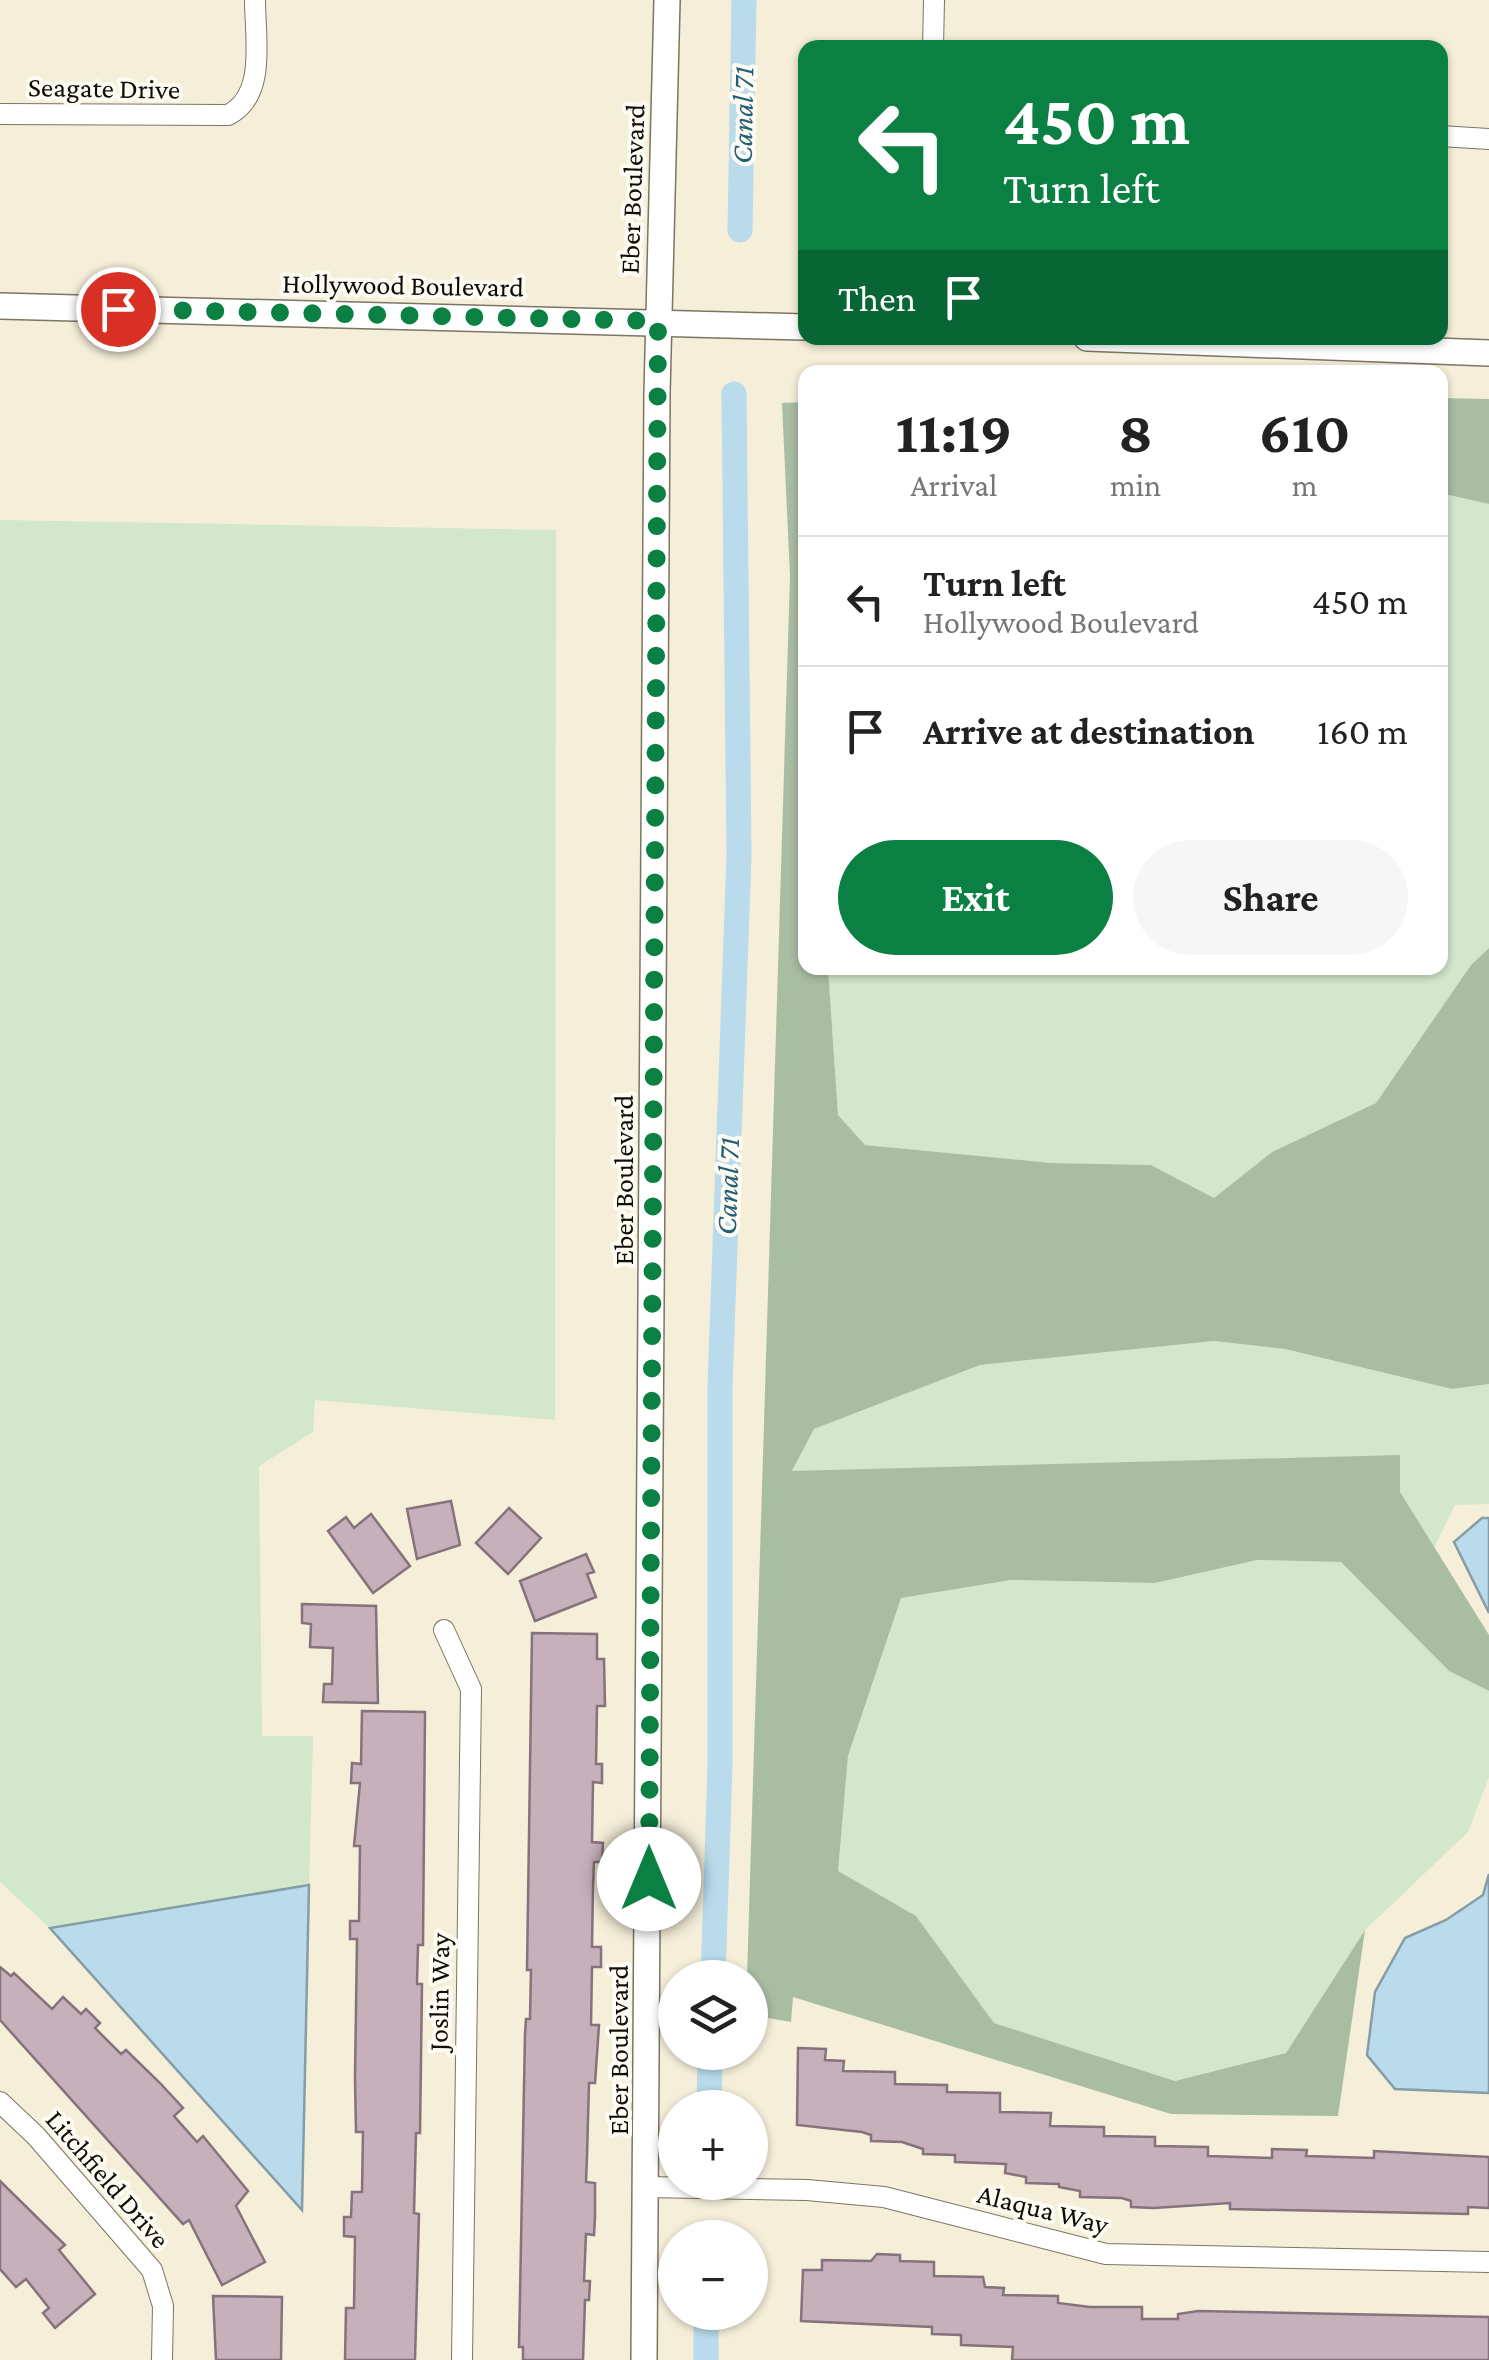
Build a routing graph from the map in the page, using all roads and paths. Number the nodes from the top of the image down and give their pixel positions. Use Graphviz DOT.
graph roads {
  1 [pos="256,0"];
  2 [pos="667,0"];
  3 [pos="934,0"];
  4 [pos="933,40"];
  5 [pos="0,114"];
  6 [pos="1448,136"];
  7 [pos="1489,139"];
  8 [pos="0,306"];
  9 [pos="658,321"];
  10 [pos="798,327"];
  11 [pos="1275,345"];
  12 [pos="1489,353"];
  13 [pos="444,1630"];
  14 [pos="0,2102"];
  15 [pos="647,2187"];
  16 [pos="1489,2262"];
  17 [pos="162,2360"];
  18 [pos="462,2360"];
  19 [pos="644,2360"];
  1 -- 5 [label="street, Seagate Drive"];
  2 -- 9 [label="street, Eber Boulevard"];
  3 -- 4 [label="street"];
  6 -- 7 [label="street"];
  8 -- 9 [label="street, Hollywood Boulevard"];
  9 -- 10 [label="street, Hollywood Boulevard"];
  9 -- 15 [label="street, Eber Boulevard"];
  11 -- 12 [label="street"];
  13 -- 18 [label="street, Joslin Way"];
  14 -- 17 [label="street, Litchfield Drive"];
  15 -- 16 [label="street, Alaqua Way"];
  15 -- 19 [label="street, Eber Boulevard"];
}
